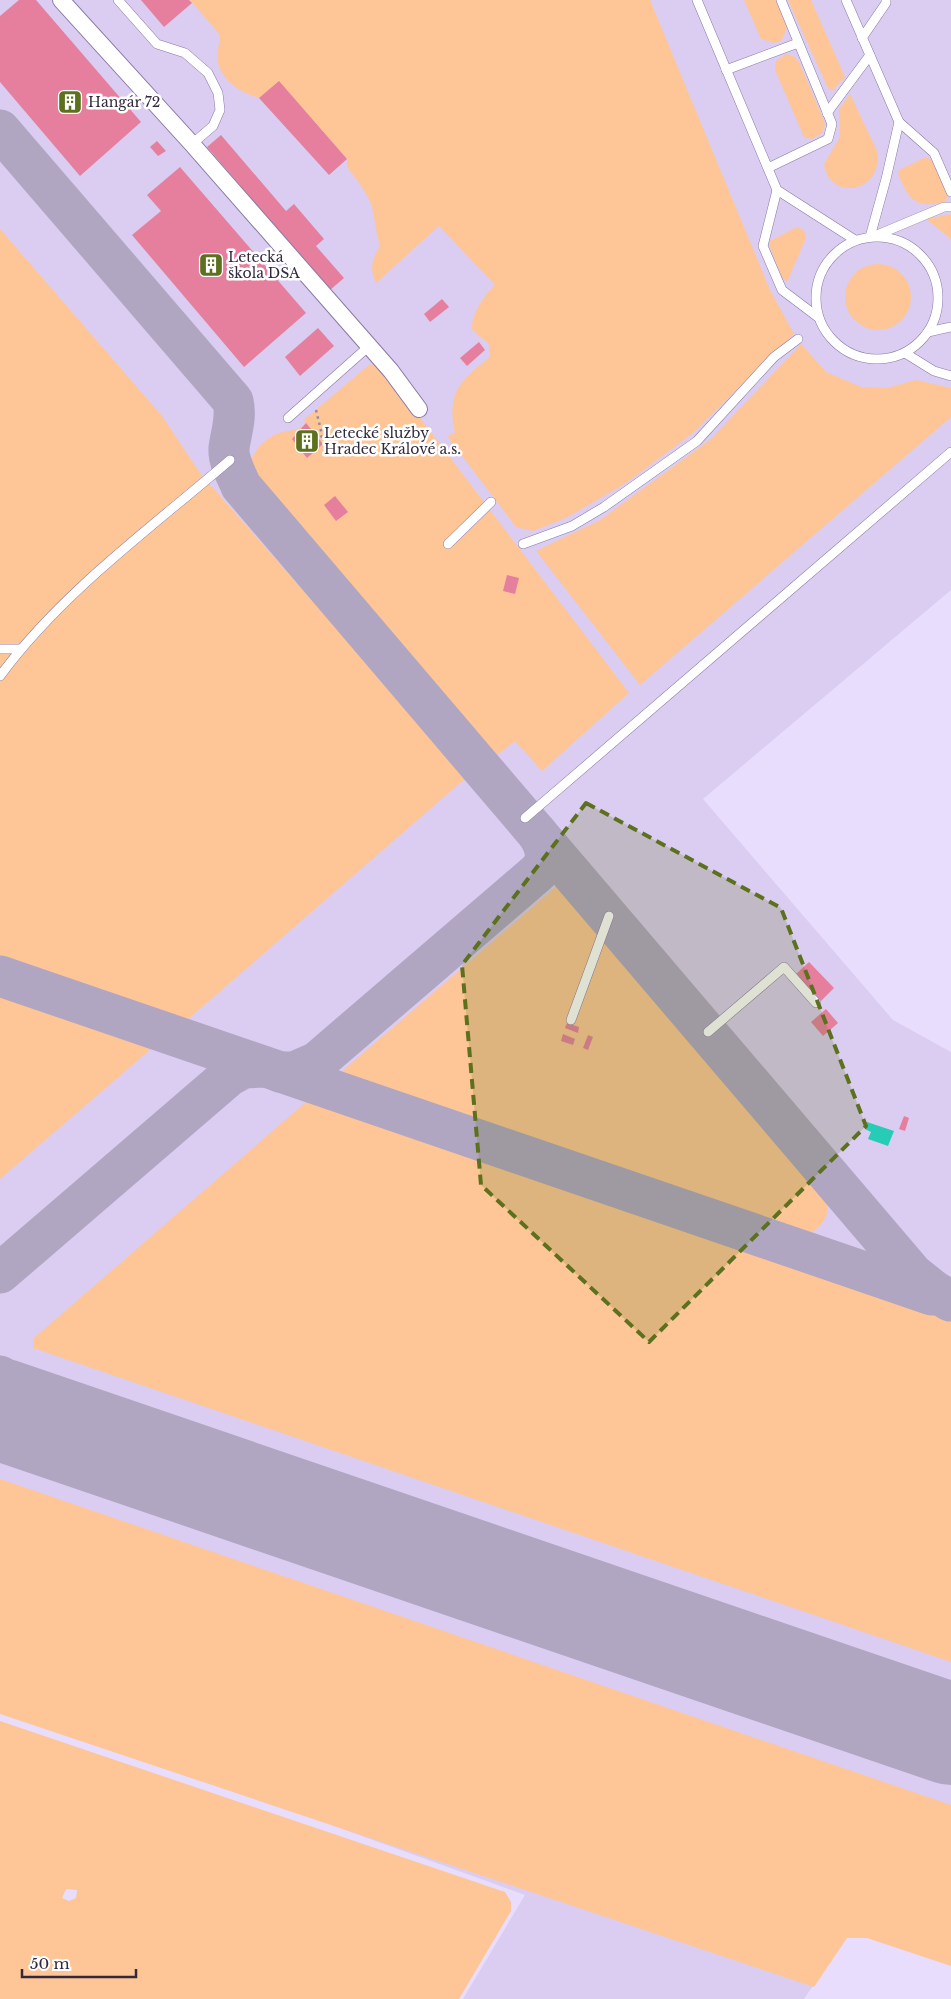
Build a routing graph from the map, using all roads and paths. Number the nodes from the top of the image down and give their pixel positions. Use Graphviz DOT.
graph roads {
  1 [pos="61,0"];
  2 [pos="118,0"];
  3 [pos="697,0"];
  4 [pos="780,0"];
  5 [pos="846,0"];
  6 [pos="886,0"];
  7 [pos="862,38"];
  8 [pos="798,43"];
  9 [pos="870,55"];
  10 [pos="726,70"];
  11 [pos="827,113"];
  12 [pos="899,122"];
  13 [pos="192,144"];
  14 [pos="768,168"];
  15 [pos="777,190"];
  16 [pos="951,192"];
  17 [pos="951,207"];
  18 [pos="872,236"];
  19 [pos="855,240"];
  20 [pos="819,318"];
  21 [pos="951,327"];
  22 [pos="928,332"];
  23 [pos="798,339"];
  24 [pos="368,347"];
  25 [pos="905,352"];
  26 [pos="951,376"];
  27 [pos="314,396"];
  28 [pos="419,409"];
  29 [pos="288,418"];
  30 [pos="321,438"];
  31 [pos="951,452"];
  32 [pos="230,460"];
  33 [pos="491,502"];
  34 [pos="448,544"];
  35 [pos="523,544"];
  36 [pos="0,649"];
  37 [pos="20,649"];
  38 [pos="0,676"];
  39 [pos="525,818"];
  40 [pos="609,916"];
  41 [pos="816,1003"];
  42 [pos="571,1020"];
  43 [pos="708,1032"];
  1 -- 13 [label="street"];
  2 -- 13 [label="lane"];
  3 -- 10 [label="lane"];
  4 -- 8 [label="lane"];
  5 -- 7 [label="lane"];
  6 -- 7 [label="lane"];
  7 -- 9 [label="lane"];
  8 -- 10 [label="lane"];
  8 -- 11 [label="lane"];
  9 -- 11 [label="lane"];
  9 -- 12 [label="lane"];
  10 -- 14 [label="lane"];
  11 -- 14 [label="lane"];
  12 -- 16 [label="lane"];
  12 -- 18 [label="lane"];
  13 -- 24 [label="street"];
  14 -- 15 [label="lane"];
  15 -- 19 [label="lane"];
  15 -- 20 [label="lane"];
  17 -- 18 [label="lane"];
  18 -- 19 [label="lane"];
  18 -- 22 [label="lane"];
  19 -- 20 [label="lane"];
  20 -- 25 [label="lane"];
  21 -- 22 [label="lane"];
  22 -- 25 [label="lane"];
  23 -- 35 [label="lane"];
  24 -- 27 [label="lane"];
  24 -- 28 [label="street"];
  25 -- 26 [label="lane"];
  27 -- 29 [label="lane"];
  27 -- 30 [label="path"];
  31 -- 39 [label="lane"];
  32 -- 37 [label="lane"];
  33 -- 34 [label="lane"];
  36 -- 37 [label="lane"];
  37 -- 38 [label="lane"];
  40 -- 42 [label="lane"];
  41 -- 43 [label="lane"];
}
